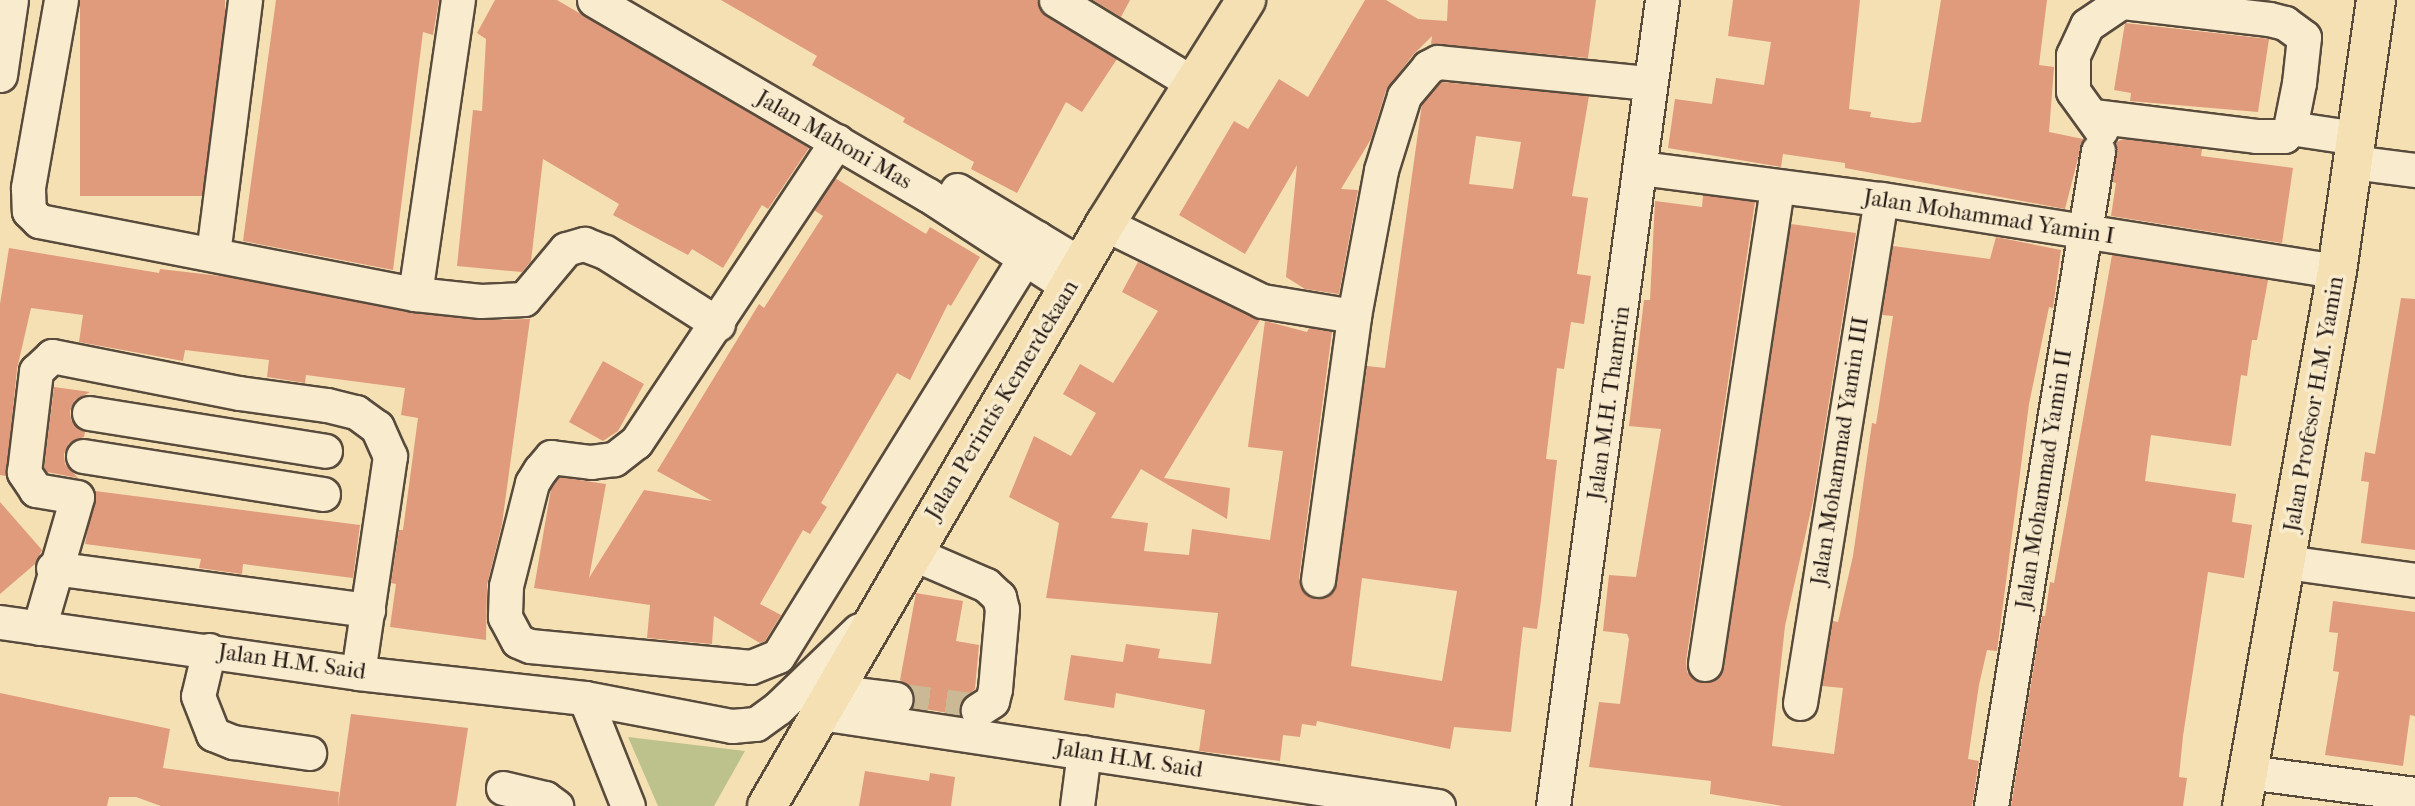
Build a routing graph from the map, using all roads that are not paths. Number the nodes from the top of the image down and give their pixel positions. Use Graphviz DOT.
graph roads {
  1 [pos="11,0"];
  2 [pos="61,0"];
  3 [pos="245,0"];
  4 [pos="458,0"];
  5 [pos="594,0"];
  6 [pos="636,0"];
  7 [pos="1056,0"];
  8 [pos="1246,0"];
  9 [pos="1662,0"];
  10 [pos="2376,0"];
  11 [pos="2121,1"];
  12 [pos="0,75"];
  13 [pos="1650,83"];
  14 [pos="1194,84"];
  15 [pos="2290,128"];
  16 [pos="2097,132"];
  17 [pos="837,141"];
  18 [pos="2354,150"];
  19 [pos="1641,168"];
  20 [pos="2415,170"];
  21 [pos="1777,186"];
  22 [pos="1881,200"];
  23 [pos="1105,224"];
  24 [pos="2084,233"];
  25 [pos="1030,248"];
  26 [pos="213,254"];
  27 [pos="2337,271"];
  28 [pos="1075,276"];
  29 [pos="415,294"];
  30 [pos="1354,316"];
  31 [pos="718,324"];
  32 [pos="95,366"];
  33 [pos="239,393"];
  34 [pos="89,413"];
  35 [pos="232,436"];
  36 [pos="325,451"];
  37 [pos="83,456"];
  38 [pos="225,476"];
  39 [pos="323,494"];
  40 [pos="77,496"];
  41 [pos="912,553"];
  42 [pos="2286,562"];
  43 [pos="54,568"];
  44 [pos="1318,580"];
  45 [pos="2415,580"];
  46 [pos="368,610"];
  47 [pos="875,613"];
  48 [pos="0,622"];
  49 [pos="39,628"];
  50 [pos="209,650"];
  51 [pos="1704,664"];
  52 [pos="358,673"];
  53 [pos="585,698"];
  54 [pos="896,699"];
  55 [pos="825,702"];
  56 [pos="1800,703"];
  57 [pos="978,710"];
  58 [pos="309,752"];
  59 [pos="1084,752"];
  60 [pos="503,788"];
  61 [pos="2245,789"];
  62 [pos="2415,794"];
  63 [pos="556,806"];
  64 [pos="628,806"];
  65 [pos="767,806"];
  66 [pos="1077,806"];
  67 [pos="1438,806"];
  68 [pos="1553,806"];
  69 [pos="1991,806"];
  1 -- 12 [label="street"];
  2 -- 26 [label="street"];
  3 -- 26 [label="street"];
  4 -- 29 [label="street"];
  5 -- 17 [label="street, Jalan Mahoni Mas"];
  6 -- 25 [label="street, Jalan Mahoni Mas"];
  7 -- 14 [label="street"];
  8 -- 14 [label="main road, Jalan Perintis Kemerdekaan"];
  9 -- 13 [label="street, Jalan M.H. Thamrin"];
  10 -- 18 [label="main road, Jalan Profesor H.M. Yamin"];
  11 -- 15 [label="street"];
  11 -- 16 [label="street"];
  13 -- 19 [label="street, Jalan M.H. Thamrin"];
  13 -- 30 [label="street"];
  14 -- 23 [label="main road, Jalan Perintis Kemerdekaan"];
  15 -- 16 [label="street"];
  15 -- 18 [label="street"];
  16 -- 24 [label="street, Jalan Mohammad Yamin II"];
  17 -- 25 [label="street, Jalan Mahoni Mas"];
  17 -- 31 [label="street"];
  18 -- 20 [label="street"];
  18 -- 27 [label="main road, Jalan Profesor H.M. Yamin"];
  19 -- 21 [label="street, Jalan Mohammad Yamin I"];
  19 -- 68 [label="street, Jalan M.H. Thamrin"];
  21 -- 22 [label="street, Jalan Mohammad Yamin I"];
  21 -- 51 [label="street"];
  22 -- 24 [label="street, Jalan Mohammad Yamin I"];
  22 -- 56 [label="street, Jalan Mohammad Yamin III"];
  23 -- 28 [label="main road, Jalan Perintis Kemerdekaan"];
  23 -- 30 [label="street"];
  24 -- 27 [label="street, Jalan Mohammad Yamin I"];
  24 -- 69 [label="street, Jalan Mohammad Yamin II"];
  25 -- 28 [label="street, Jalan Mahoni Mas"];
  25 -- 31 [label="street"];
  26 -- 29 [label="street"];
  27 -- 42 [label="main road, Jalan Profesor H.M. Yamin"];
  28 -- 41 [label="main road, Jalan Perintis Kemerdekaan"];
  29 -- 31 [label="street"];
  30 -- 44 [label="street"];
  32 -- 33 [label="street"];
  32 -- 34 [label="street"];
  32 -- 40 [label="street"];
  33 -- 35 [label="street"];
  33 -- 46 [label="street"];
  34 -- 35 [label="street"];
  34 -- 37 [label="street"];
  35 -- 36 [label="street"];
  35 -- 38 [label="street"];
  37 -- 38 [label="street"];
  37 -- 40 [label="street"];
  38 -- 39 [label="street"];
  40 -- 43 [label="street"];
  41 -- 47 [label="main road, Jalan Perintis Kemerdekaan"];
  41 -- 57 [label="street"];
  42 -- 45 [label="street"];
  42 -- 61 [label="main road, Jalan Profesor H.M. Yamin"];
  43 -- 46 [label="street"];
  43 -- 49 [label="street"];
  46 -- 52 [label="street"];
  47 -- 53 [label="street, Jalan H.M. Said"];
  47 -- 55 [label="main road, Jalan Perintis Kemerdekaan"];
  48 -- 49 [label="street, Jalan H.M. Said"];
  49 -- 50 [label="street, Jalan H.M. Said"];
  50 -- 52 [label="street, Jalan H.M. Said"];
  50 -- 58 [label="street"];
  52 -- 53 [label="street, Jalan H.M. Said"];
  53 -- 64 [label="street"];
  54 -- 55 [label="street"];
  55 -- 59 [label="street, Jalan H.M. Said"];
  55 -- 65 [label="main road, Jalan Perintis Kemerdekaan"];
  59 -- 66 [label="street"];
  59 -- 67 [label="street, Jalan H.M. Said"];
  60 -- 63 [label="street"];
  61 -- 62 [label="street"];
}
